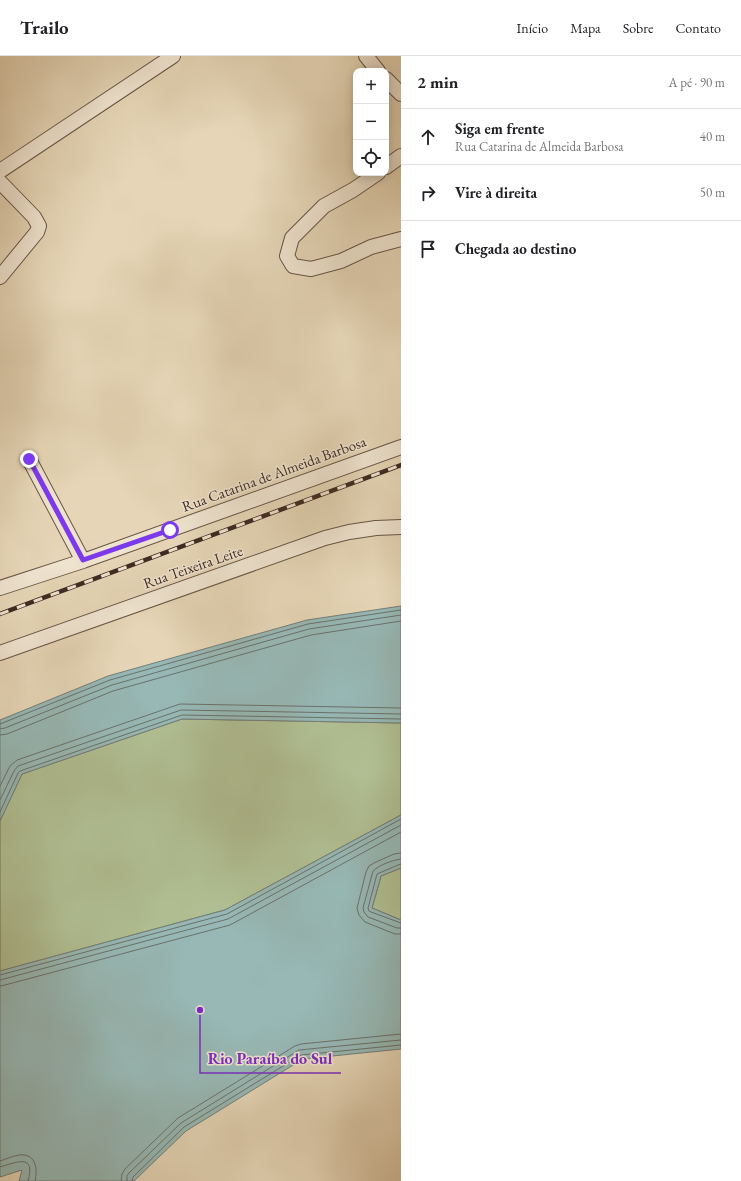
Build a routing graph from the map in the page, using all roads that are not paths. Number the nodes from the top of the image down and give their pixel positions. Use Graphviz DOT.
graph roads {
  1 [pos="172,56"];
  2 [pos="366,56"];
  3 [pos="376,68"];
  4 [pos="389,82"];
  5 [pos="401,94"];
  6 [pos="401,156"];
  7 [pos="389,165"];
  8 [pos="0,171"];
  9 [pos="374,176"];
  10 [pos="0,182"];
  11 [pos="401,239"];
  12 [pos="0,277"];
  13 [pos="401,447"];
  14 [pos="29,459"];
  15 [pos="401,526"];
  16 [pos="83,560"];
  17 [pos="0,588"];
  18 [pos="0,653"];
  1 -- 8 [label="street"];
  2 -- 3 [label="street"];
  4 -- 5 [label="street"];
  6 -- 7 [label="street"];
  9 -- 11 [label="street"];
  10 -- 12 [label="street"];
  13 -- 16 [label="street, Rua Catarina de Almeida Barbosa"];
  14 -- 16 [label="street"];
  15 -- 18 [label="street, Rua Teixeira Leite"];
  16 -- 17 [label="street, Rua Catarina de Almeida Barbosa"];
}
